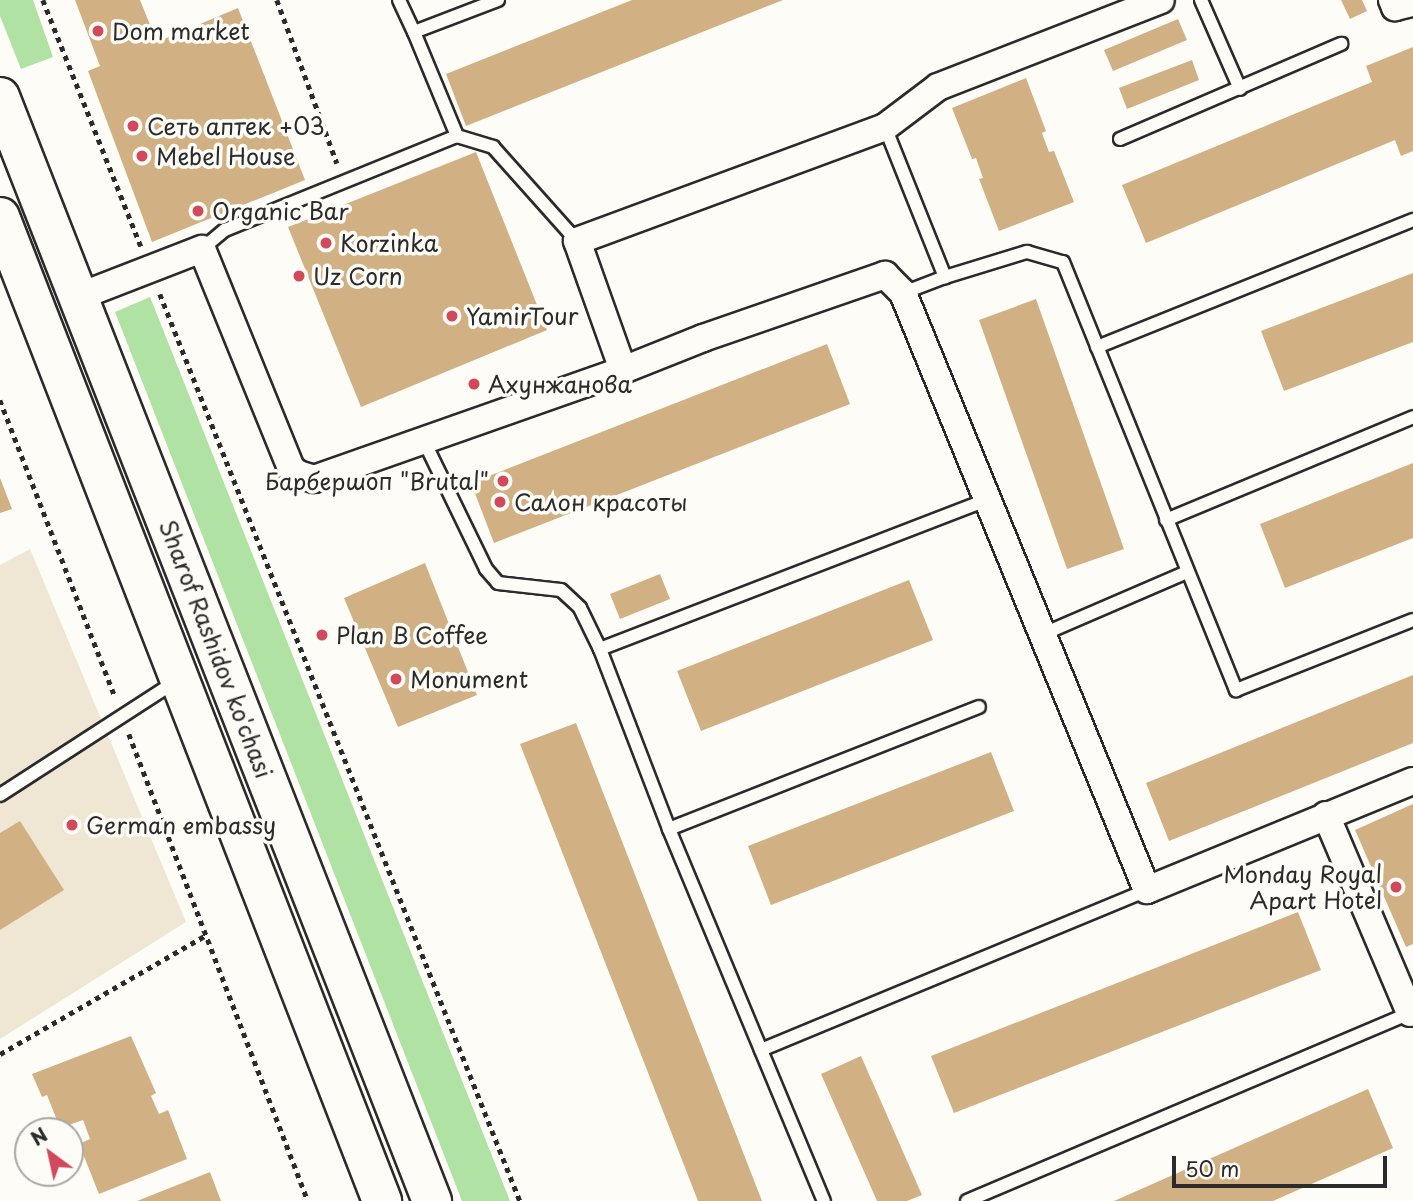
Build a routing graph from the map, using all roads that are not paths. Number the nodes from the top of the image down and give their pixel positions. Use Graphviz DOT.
graph roads {
  1 [pos="399,0"];
  2 [pos="498,0"];
  3 [pos="1161,0"];
  4 [pos="1202,0"];
  5 [pos="1392,0"];
  6 [pos="1413,3"];
  7 [pos="414,32"];
  8 [pos="1342,44"];
  9 [pos="1240,89"];
  10 [pos="0,97"];
  11 [pos="885,127"];
  12 [pos="457,136"];
  13 [pos="1120,139"];
  14 [pos="0,217"];
  15 [pos="1413,220"];
  16 [pos="577,241"];
  17 [pos="202,249"];
  18 [pos="945,277"];
  19 [pos="904,293"];
  20 [pos="78,297"];
  21 [pos="37,314"];
  22 [pos="1097,347"];
  23 [pos="623,370"];
  24 [pos="1413,417"];
  25 [pos="423,439"];
  26 [pos="989,499"];
  27 [pos="1166,520"];
  28 [pos="1186,572"];
  29 [pos="1413,620"];
  30 [pos="1041,635"];
  31 [pos="600,649"];
  32 [pos="179,679"];
  33 [pos="979,707"];
  34 [pos="1413,781"];
  35 [pos="0,795"];
  36 [pos="1326,815"];
  37 [pos="669,830"];
  38 [pos="1147,890"];
  39 [pos="1412,1015"];
  40 [pos="761,1049"];
  41 [pos="382,1201"];
  42 [pos="432,1201"];
  43 [pos="824,1201"];
  44 [pos="967,1201"];
  1 -- 7 [label="lane"];
  2 -- 7 [label="lane"];
  3 -- 11 [label="street"];
  4 -- 9 [label="lane"];
  5 -- 6 [label="street"];
  7 -- 12 [label="lane"];
  8 -- 9 [label="lane"];
  9 -- 13 [label="lane"];
  10 -- 20 [label="main road, Sharof Rashidov ko'chasi"];
  11 -- 16 [label="street"];
  11 -- 18 [label="lane"];
  12 -- 16 [label="lane"];
  12 -- 17 [label="lane"];
  14 -- 21 [label="main road, Sharof Rashidov ko'chasi"];
  15 -- 22 [label="lane"];
  16 -- 23 [label="street"];
  17 -- 20 [label="street"];
  17 -- 25 [label="street"];
  18 -- 19 [label="lane"];
  18 -- 22 [label="lane"];
  19 -- 23 [label="street"];
  19 -- 26 [label="street"];
  20 -- 21 [label="main road"];
  20 -- 42 [label="main road, Sharof Rashidov ko'chasi"];
  21 -- 32 [label="main road, Sharof Rashidov ko'chasi"];
  22 -- 27 [label="lane"];
  23 -- 25 [label="street"];
  24 -- 27 [label="lane"];
  25 -- 31 [label="lane"];
  26 -- 30 [label="street"];
  26 -- 31 [label="lane"];
  27 -- 28 [label="lane"];
  28 -- 29 [label="lane"];
  28 -- 30 [label="lane"];
  30 -- 38 [label="street"];
  31 -- 37 [label="lane"];
  32 -- 35 [label="lane"];
  32 -- 41 [label="main road, Sharof Rashidov ko'chasi"];
  33 -- 37 [label="lane"];
  34 -- 36 [label="street"];
  36 -- 38 [label="street"];
  36 -- 39 [label="street"];
  37 -- 40 [label="lane"];
  38 -- 40 [label="lane"];
  39 -- 44 [label="lane"];
  40 -- 43 [label="lane"];
}
